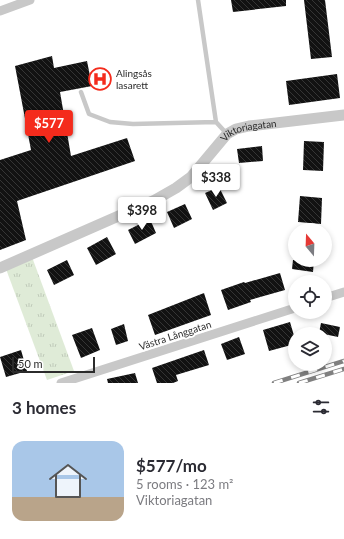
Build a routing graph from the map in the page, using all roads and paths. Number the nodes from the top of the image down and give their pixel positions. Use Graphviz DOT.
graph roads {
  1 [pos="30,0"];
  2 [pos="198,0"];
  3 [pos="0,11"];
  4 [pos="82,92"];
  5 [pos="344,115"];
  6 [pos="216,122"];
  7 [pos="227,134"];
  8 [pos="0,268"];
  9 [pos="344,292"];
  10 [pos="332,296"];
  11 [pos="288,310"];
  12 [pos="61,383"];
  1 -- 3 [label="street"];
  2 -- 6 [label="lane"];
  4 -- 6 [label="lane"];
  5 -- 7 [label="street, Viktoriagatan"];
  6 -- 7 [label="lane"];
  7 -- 8 [label="street, Viktoriagatan"];
  9 -- 10 [label="street"];
  11 -- 12 [label="street, Västra Långgatan"];
}
